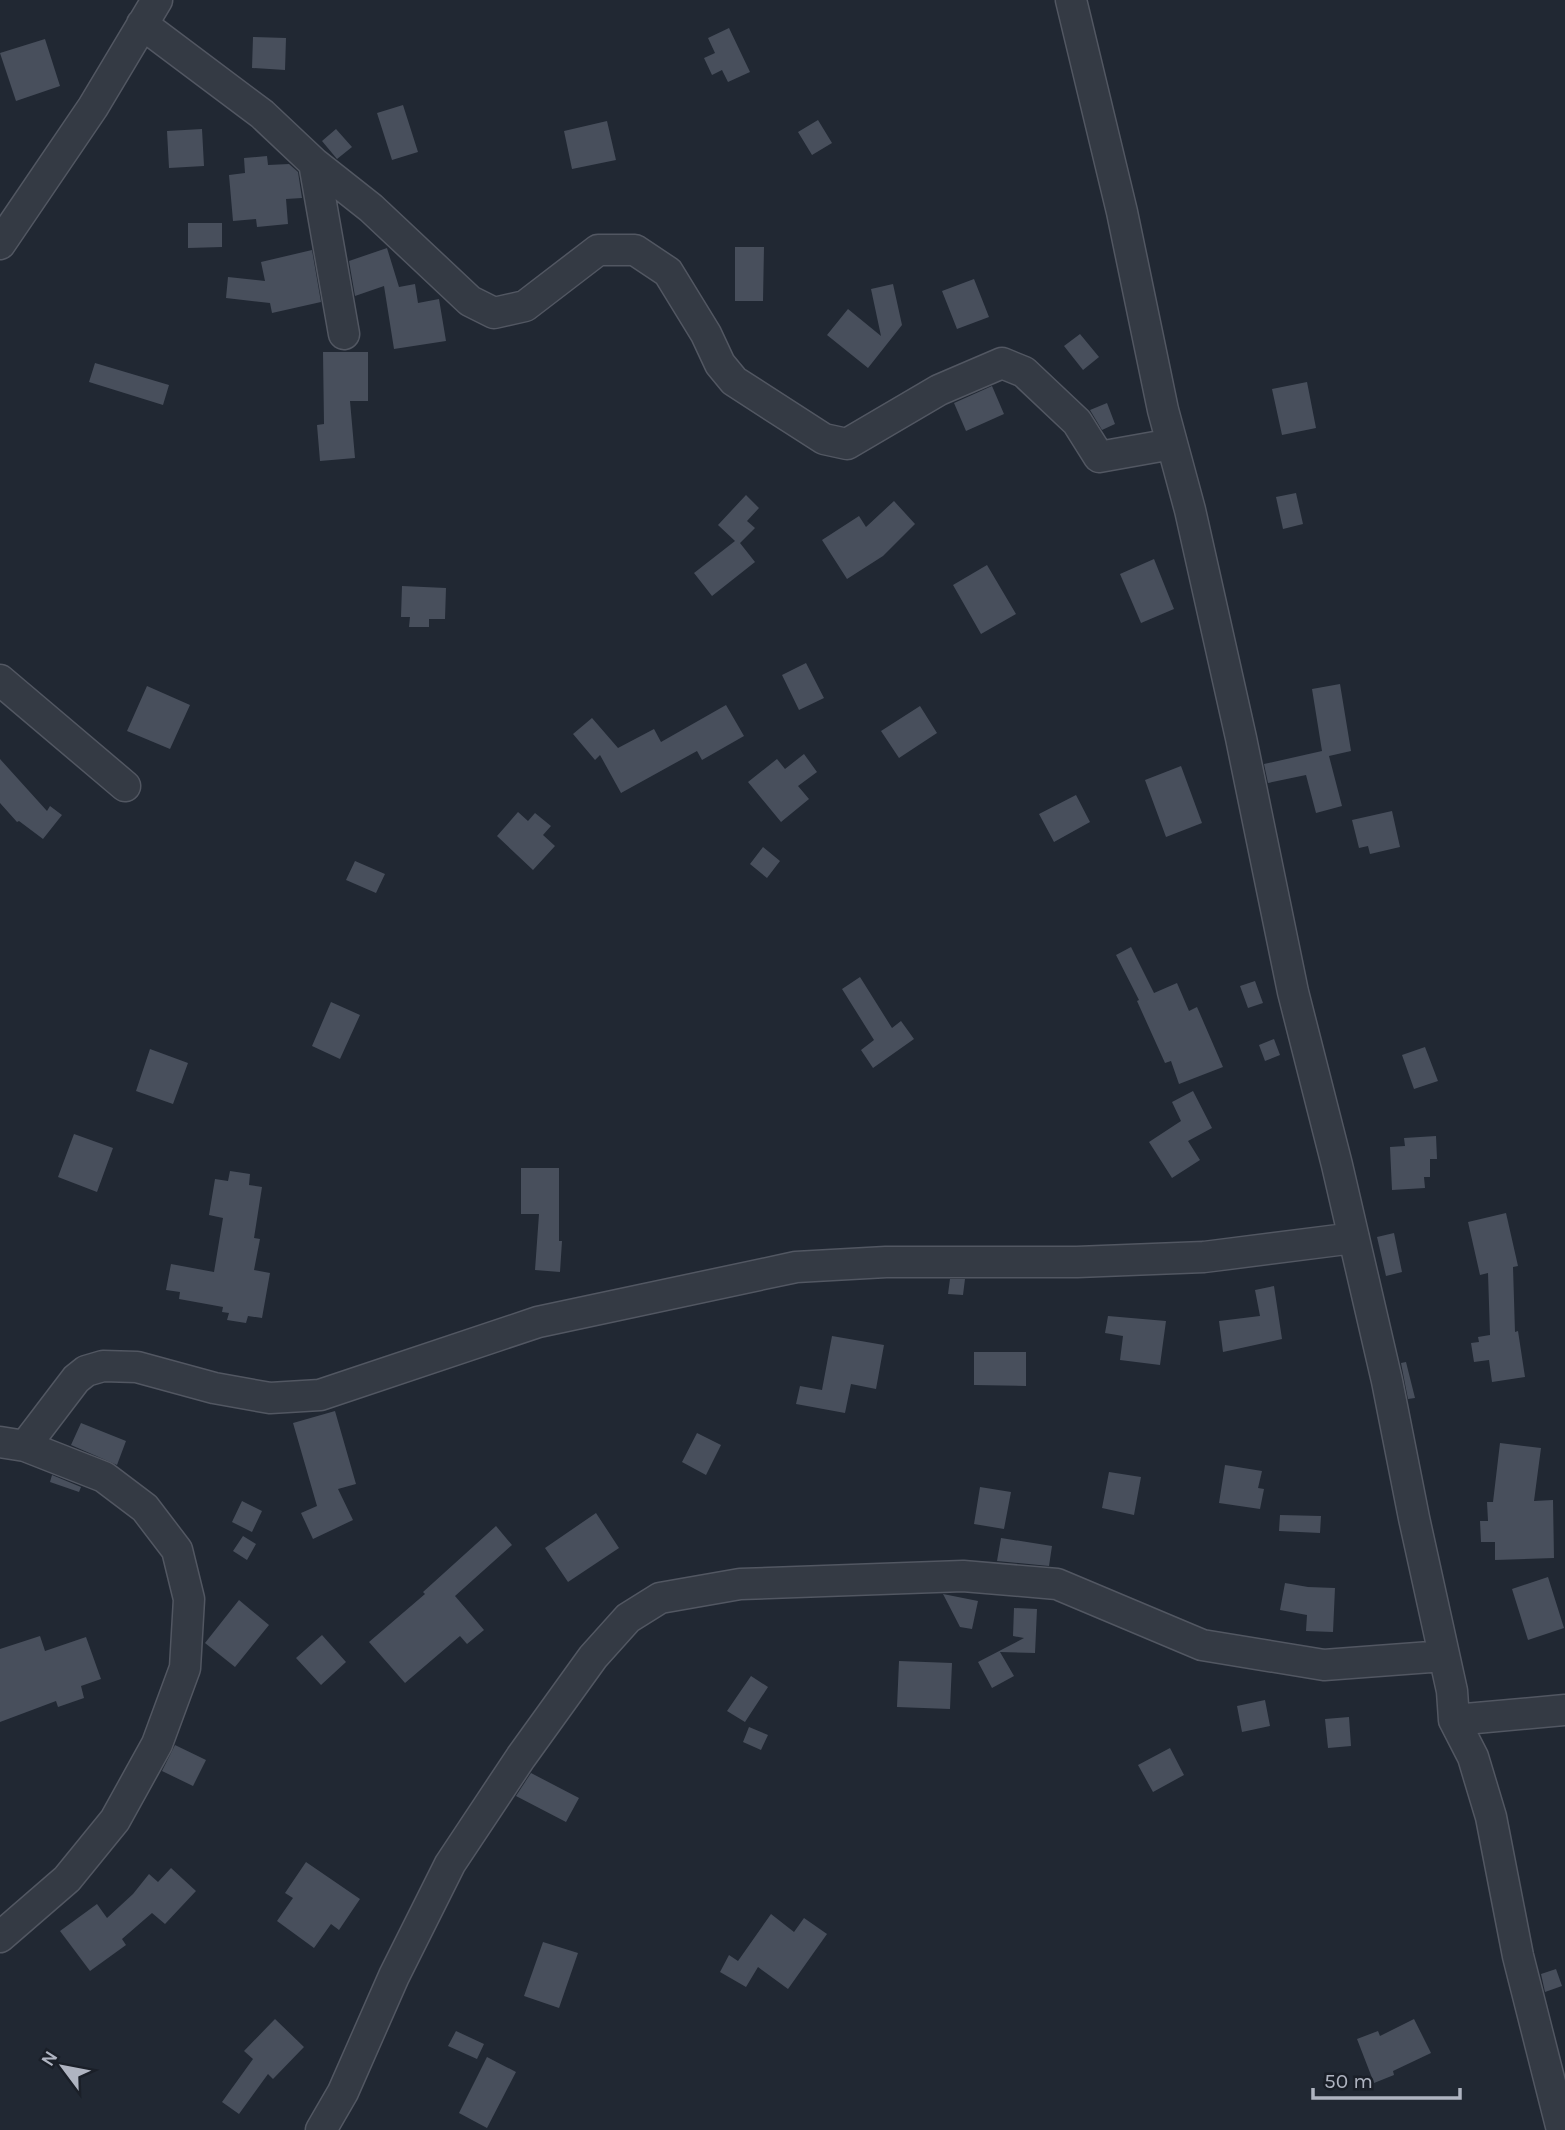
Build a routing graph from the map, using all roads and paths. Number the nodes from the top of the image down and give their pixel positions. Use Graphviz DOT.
graph roads {
  1 [pos="1071,0"];
  2 [pos="149,12"];
  3 [pos="314,163"];
  4 [pos="0,244"];
  5 [pos="344,334"];
  6 [pos="1172,444"];
  7 [pos="0,680"];
  8 [pos="125,786"];
  9 [pos="1354,1238"];
  10 [pos="12,1444"];
  11 [pos="1444,1656"];
  12 [pos="1565,1710"];
  13 [pos="1454,1720"];
  14 [pos="0,1937"];
  15 [pos="321,2130"];
  16 [pos="1562,2130"];
  1 -- 6 [label="street"];
  2 -- 3 [label="street"];
  2 -- 4 [label="street"];
  3 -- 5 [label="street"];
  3 -- 6 [label="street"];
  6 -- 9 [label="street"];
  7 -- 8 [label="street"];
  9 -- 10 [label="street"];
  9 -- 11 [label="street"];
  10 -- 14 [label="street"];
  11 -- 13 [label="street"];
  11 -- 15 [label="street"];
  12 -- 13 [label="street"];
  13 -- 16 [label="street"];
}
